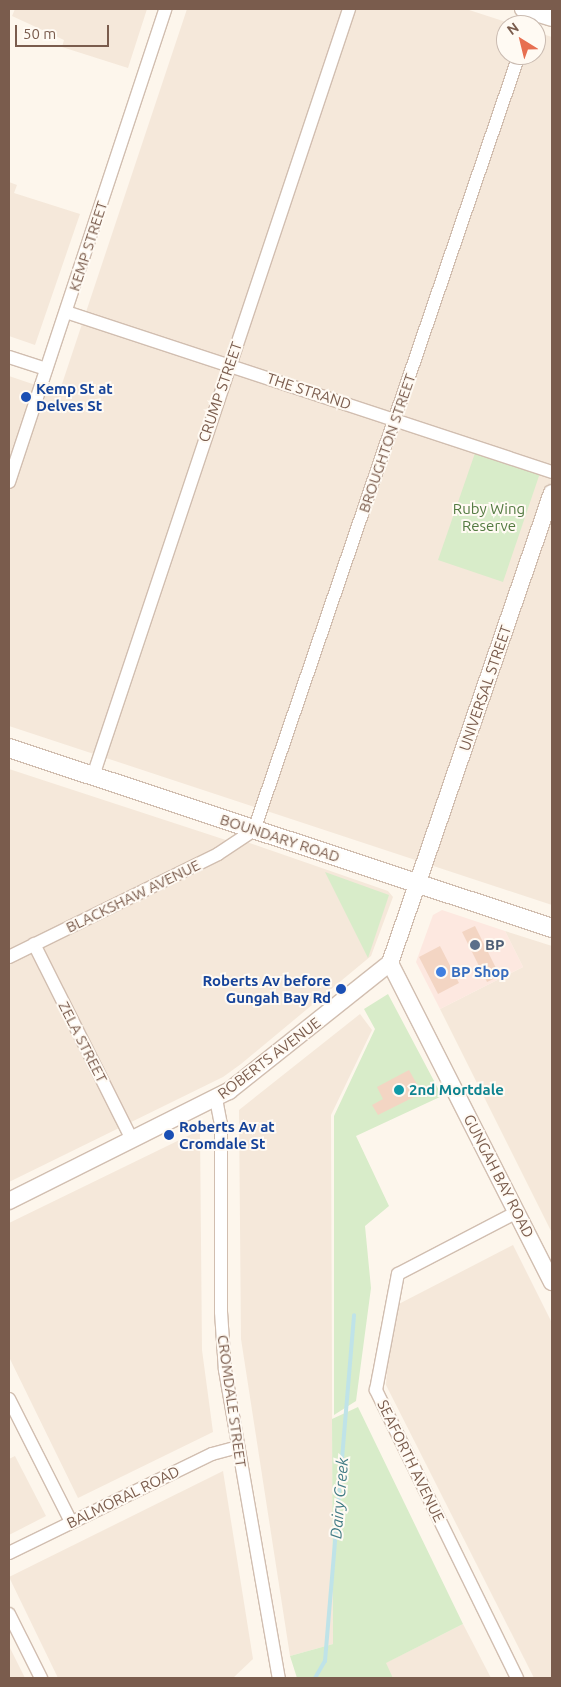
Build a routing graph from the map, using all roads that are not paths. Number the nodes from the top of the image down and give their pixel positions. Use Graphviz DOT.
graph roads {
  1 [pos="165,9"];
  2 [pos="349,9"];
  3 [pos="515,65"];
  4 [pos="66,312"];
  5 [pos="9,357"];
  6 [pos="229,365"];
  7 [pos="46,369"];
  8 [pos="395,420"];
  9 [pos="552,472"];
  10 [pos="9,482"];
  11 [pos="552,493"];
  12 [pos="9,748"];
  13 [pos="93,776"];
  14 [pos="254,830"];
  15 [pos="418,883"];
  16 [pos="552,928"];
  17 [pos="34,944"];
  18 [pos="9,957"];
  19 [pos="390,963"];
  20 [pos="216,1099"];
  21 [pos="132,1140"];
  22 [pos="9,1201"];
  23 [pos="517,1212"];
  24 [pos="552,1282"];
  25 [pos="9,1399"];
  26 [pos="238,1447"];
  27 [pos="71,1522"];
  28 [pos="9,1553"];
  29 [pos="9,1614"];
  30 [pos="41,1678"];
  31 [pos="279,1678"];
  32 [pos="517,1678"];
  1 -- 4 [label="street, KEMP STREET"];
  2 -- 6 [label="street, CRUMP STREET"];
  3 -- 8 [label="street, BROUGHTON STREET"];
  4 -- 6 [label="street, THE STRAND"];
  4 -- 7 [label="street, KEMP STREET"];
  5 -- 7 [label="street"];
  6 -- 8 [label="street, THE STRAND"];
  6 -- 13 [label="street, CRUMP STREET"];
  7 -- 10 [label="street, KEMP STREET"];
  8 -- 9 [label="street, THE STRAND"];
  8 -- 14 [label="street, BROUGHTON STREET"];
  11 -- 15 [label="street, UNIVERSAL STREET"];
  12 -- 13 [label="main road, BOUNDARY ROAD"];
  13 -- 14 [label="main road, BOUNDARY ROAD"];
  14 -- 15 [label="main road, BOUNDARY ROAD"];
  14 -- 17 [label="street, BLACKSHAW AVENUE"];
  15 -- 16 [label="main road, BOUNDARY ROAD"];
  15 -- 19 [label="street"];
  17 -- 18 [label="street, BLACKSHAW AVENUE"];
  17 -- 21 [label="street, ZELA STREET"];
  19 -- 20 [label="street, ROBERTS AVENUE"];
  19 -- 23 [label="street, GUNGAH BAY ROAD"];
  20 -- 21 [label="street, ROBERTS AVENUE"];
  20 -- 26 [label="street, CROMDALE STREET"];
  21 -- 22 [label="street, ROBERTS AVENUE"];
  23 -- 24 [label="street, GUNGAH BAY ROAD"];
  23 -- 32 [label="street, SEAFORTH AVENUE"];
  25 -- 27 [label="street"];
  26 -- 27 [label="street, BALMORAL ROAD"];
  26 -- 31 [label="street, CROMDALE STREET"];
  27 -- 28 [label="street, BALMORAL ROAD"];
  29 -- 30 [label="street"];
}
